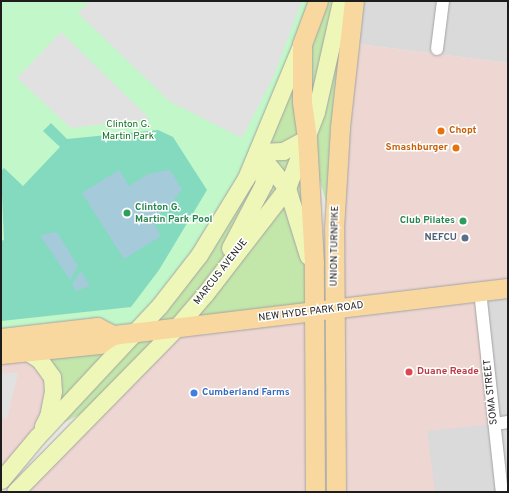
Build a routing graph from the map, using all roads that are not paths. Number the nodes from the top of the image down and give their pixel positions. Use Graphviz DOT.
graph roads {
  1 [pos="318,1"];
  2 [pos="341,1"];
  3 [pos="354,1"];
  4 [pos="443,1"];
  5 [pos="302,44"];
  6 [pos="437,49"];
  7 [pos="307,138"];
  8 [pos="255,157"];
  9 [pos="287,188"];
  10 [pos="336,188"];
  11 [pos="314,281"];
  12 [pos="508,288"];
  13 [pos="480,291"];
  14 [pos="205,294"];
  15 [pos="334,309"];
  16 [pos="314,311"];
  17 [pos="175,328"];
  18 [pos="122,334"];
  19 [pos="1,338"];
  20 [pos="26,351"];
  21 [pos="1,354"];
  22 [pos="110,393"];
  23 [pos="508,422"];
  24 [pos="495,424"];
  25 [pos="37,437"];
  26 [pos="1,480"];
  27 [pos="15,492"];
  28 [pos="315,492"];
  29 [pos="336,492"];
  30 [pos="502,492"];
  1 -- 5 [label="main road"];
  2 -- 7 [label="main road, MARCUS AVENUE"];
  3 -- 10 [label="main road, UNION TURNPIKE"];
  4 -- 6 [label="street"];
  5 -- 7 [label="main road, UNION TURNPIKE"];
  5 -- 8 [label="main road"];
  7 -- 8 [label="main road"];
  7 -- 9 [label="main road, MARCUS AVENUE"];
  7 -- 10 [label="main road"];
  7 -- 11 [label="main road, UNION TURNPIKE"];
  8 -- 9 [label="main road"];
  8 -- 14 [label="main road"];
  8 -- 18 [label="main road"];
  9 -- 11 [label="main road"];
  9 -- 14 [label="main road, MARCUS AVENUE"];
  10 -- 15 [label="main road, UNION TURNPIKE"];
  11 -- 16 [label="main road, UNION TURNPIKE"];
  12 -- 13 [label="main road, NEW HYDE PARK ROAD"];
  13 -- 15 [label="main road, NEW HYDE PARK ROAD"];
  13 -- 24 [label="street, SOMA STREET"];
  14 -- 17 [label="main road, MARCUS AVENUE"];
  15 -- 16 [label="main road, NEW HYDE PARK ROAD"];
  15 -- 29 [label="main road, UNION TURNPIKE"];
  16 -- 17 [label="main road, NEW HYDE PARK ROAD"];
  16 -- 28 [label="main road, UNION TURNPIKE"];
  17 -- 18 [label="main road, NEW HYDE PARK ROAD"];
  17 -- 22 [label="main road, MARCUS AVENUE"];
  18 -- 19 [label="main road"];
  18 -- 20 [label="main road, NEW HYDE PARK ROAD"];
  18 -- 22 [label="main road"];
  18 -- 25 [label="main road"];
  20 -- 21 [label="main road, NEW HYDE PARK ROAD"];
  20 -- 25 [label="main road"];
  22 -- 27 [label="main road, MARCUS AVENUE"];
  23 -- 24 [label="street"];
  24 -- 30 [label="street, SOMA STREET"];
  25 -- 26 [label="main road"];
}
